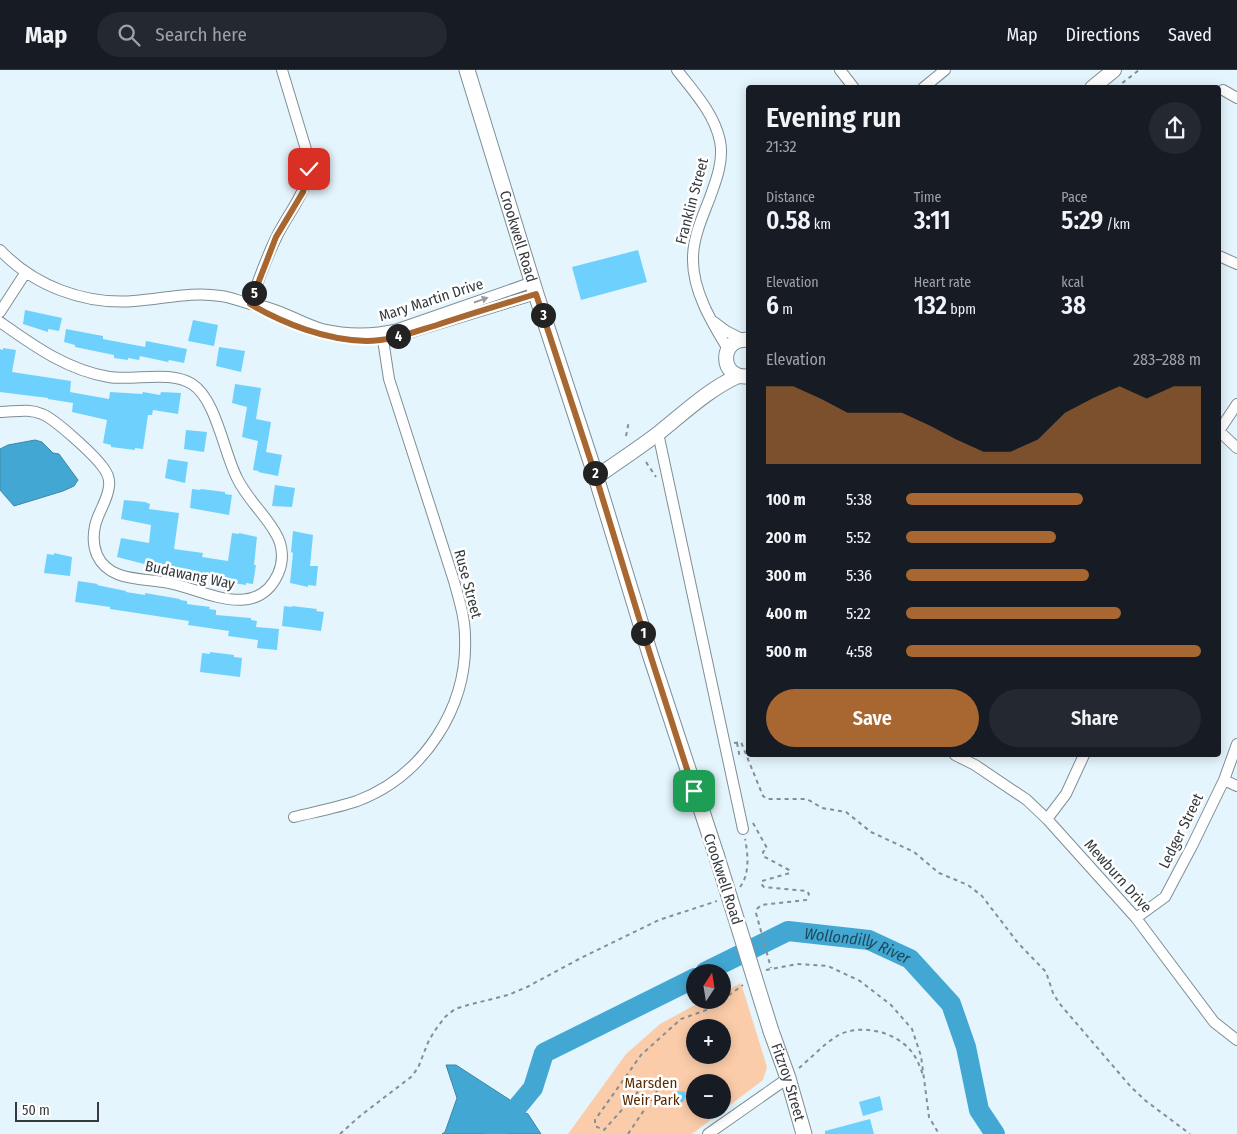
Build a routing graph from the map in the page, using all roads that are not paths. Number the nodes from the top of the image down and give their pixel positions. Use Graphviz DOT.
graph roads {
  1 [pos="282,70"];
  2 [pos="467,70"];
  3 [pos="677,70"];
  4 [pos="840,70"];
  5 [pos="944,70"];
  6 [pos="1114,70"];
  7 [pos="852,85"];
  8 [pos="927,85"];
  9 [pos="1096,85"];
  10 [pos="1223,90"];
  11 [pos="1237,98"];
  12 [pos="0,250"];
  13 [pos="1221,257"];
  14 [pos="1237,264"];
  15 [pos="26,272"];
  16 [pos="534,288"];
  17 [pos="250,304"];
  18 [pos="0,312"];
  19 [pos="711,320"];
  20 [pos="0,322"];
  21 [pos="383,336"];
  22 [pos="746,340"];
  23 [pos="727,356"];
  24 [pos="744,376"];
  25 [pos="713,390"];
  26 [pos="1237,404"];
  27 [pos="0,412"];
  28 [pos="1221,428"];
  29 [pos="658,433"];
  30 [pos="1221,433"];
  31 [pos="1237,448"];
  32 [pos="596,477"];
  33 [pos="1237,744"];
  34 [pos="958,757"];
  35 [pos="1083,757"];
  36 [pos="1224,780"];
  37 [pos="1237,786"];
  38 [pos="294,817"];
  39 [pos="1047,819"];
  40 [pos="743,829"];
  41 [pos="1136,918"];
  42 [pos="771,1031"];
  43 [pos="1237,1040"];
  44 [pos="788,1078"];
  45 [pos="708,1134"];
  46 [pos="804,1134"];
  1 -- 17 [label="street"];
  2 -- 16 [label="main road, Crookwell Road"];
  3 -- 19 [label="street, Franklin Street"];
  4 -- 7 [label="street"];
  5 -- 8 [label="street"];
  6 -- 9 [label="street"];
  10 -- 11 [label="street"];
  12 -- 15 [label="street, Mary Martin Drive"];
  13 -- 14 [label="street"];
  15 -- 17 [label="street, Mary Martin Drive"];
  15 -- 18 [label="street"];
  16 -- 21 [label="street, Mary Martin Drive"];
  16 -- 32 [label="main road, Crookwell Road"];
  17 -- 21 [label="street, Mary Martin Drive"];
  19 -- 22 [label="street"];
  19 -- 23 [label="street, Franklin Street"];
  20 -- 27 [label="street, Budawang Way"];
  21 -- 38 [label="street, Ruse Street"];
  22 -- 23 [label="street"];
  23 -- 24 [label="street"];
  23 -- 25 [label="street"];
  24 -- 25 [label="street"];
  25 -- 29 [label="street"];
  26 -- 28 [label="street"];
  29 -- 32 [label="street"];
  29 -- 40 [label="street"];
  30 -- 31 [label="street"];
  32 -- 42 [label="main road, Crookwell Road, bridge"];
  33 -- 36 [label="street, Ledger Street"];
  34 -- 39 [label="street, Mewburn Drive"];
  35 -- 39 [label="street"];
  36 -- 37 [label="street"];
  36 -- 41 [label="street, Ledger Street"];
  39 -- 41 [label="street, Mewburn Drive"];
  41 -- 43 [label="street, Mewburn Drive"];
  42 -- 44 [label="main road, Fitzroy Street"];
  44 -- 45 [label="street"];
  44 -- 46 [label="main road, Fitzroy Street"];
}
